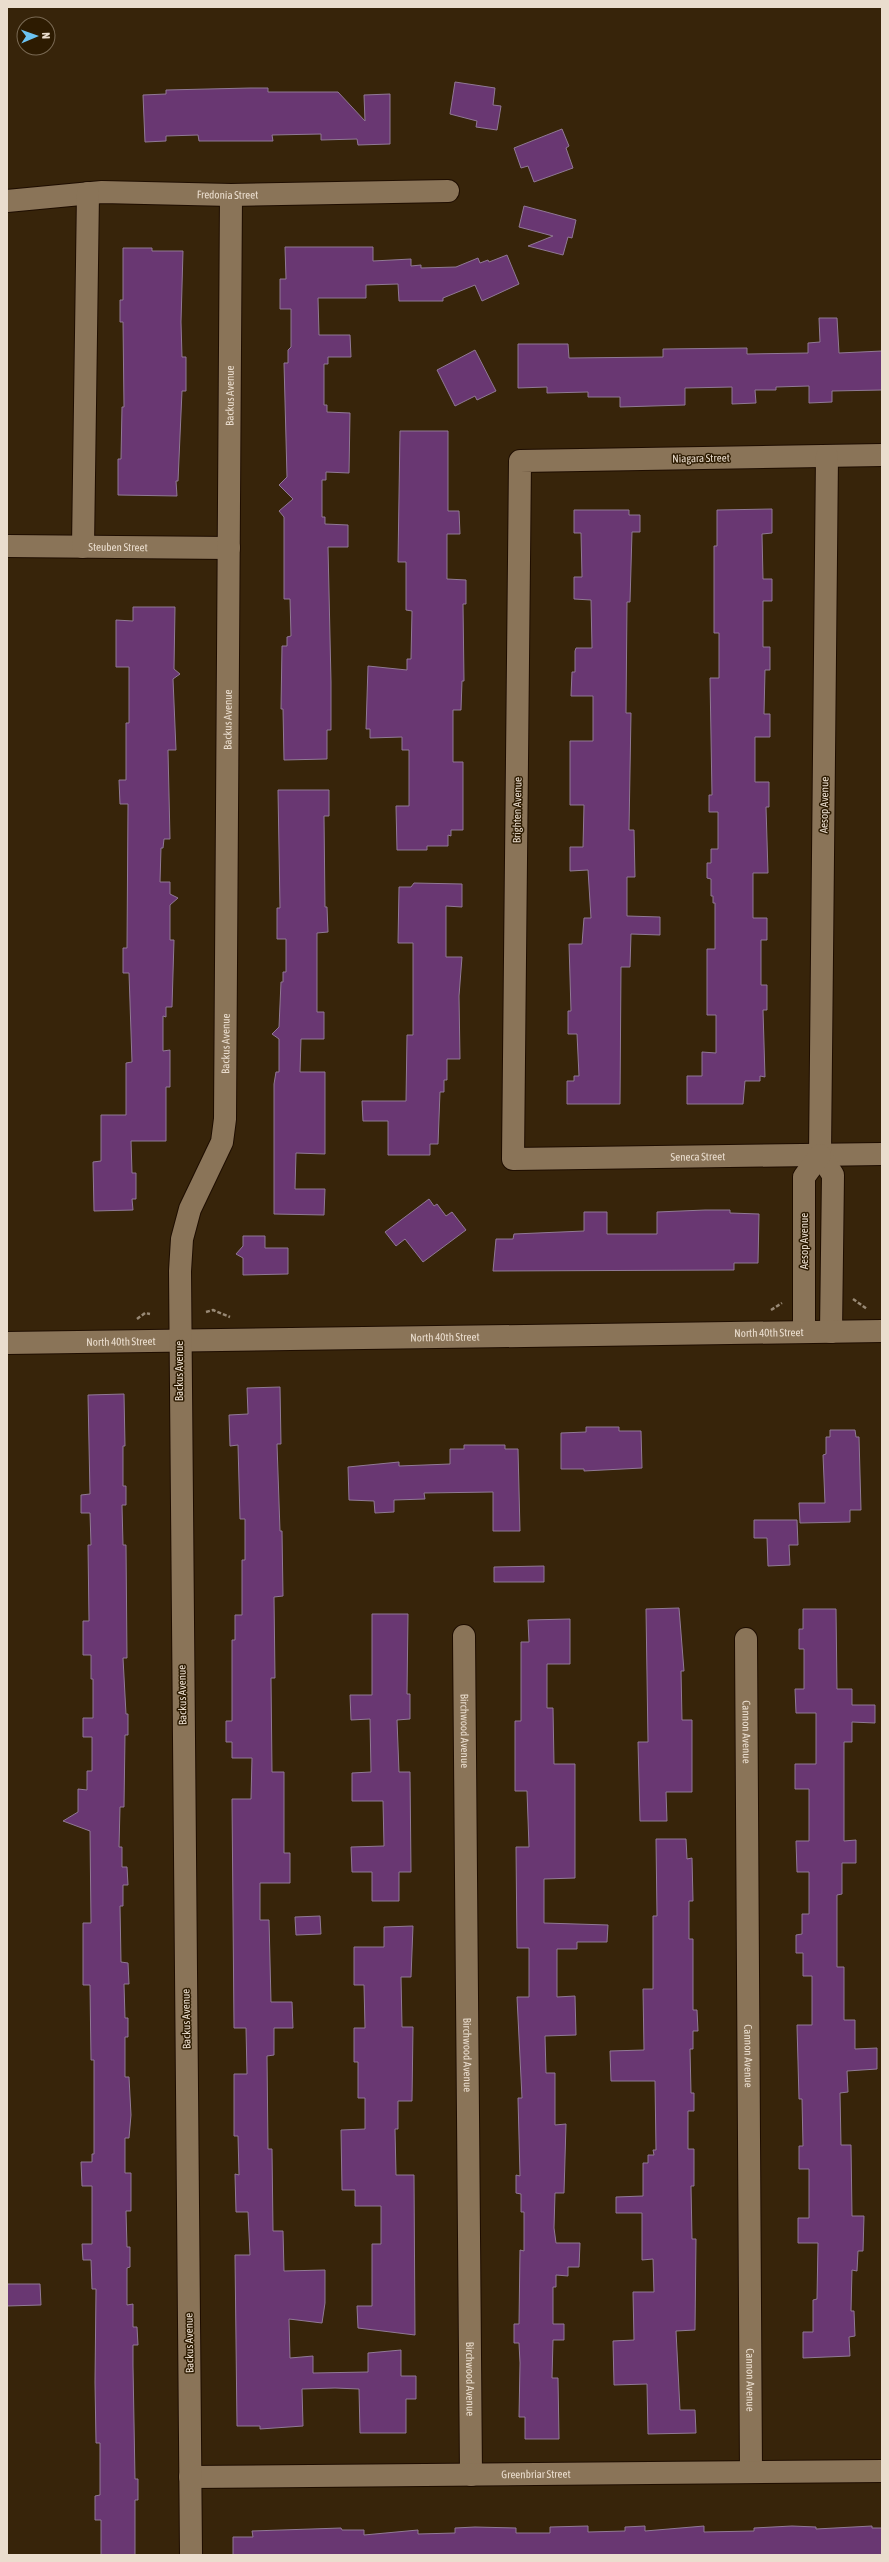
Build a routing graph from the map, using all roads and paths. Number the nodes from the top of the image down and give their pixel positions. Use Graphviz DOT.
graph roads {
  1 [pos="448,191"];
  2 [pos="88,193"];
  3 [pos="231,195"];
  4 [pos="7,200"];
  5 [pos="882,455"];
  6 [pos="828,456"];
  7 [pos="520,461"];
  8 [pos="7,546"];
  9 [pos="83,547"];
  10 [pos="229,548"];
  11 [pos="882,1154"];
  12 [pos="820,1155"];
  13 [pos="513,1159"];
  14 [pos="850,1296"];
  15 [pos="871,1310"];
  16 [pos="882,1331"];
  17 [pos="804,1332"];
  18 [pos="831,1332"];
  19 [pos="179,1340"];
  20 [pos="7,1343"];
  21 [pos="464,1636"];
  22 [pos="746,1639"];
  23 [pos="882,2471"];
  24 [pos="751,2472"];
  25 [pos="471,2474"];
  26 [pos="190,2477"];
  27 [pos="191,2555"];
  1 -- 3 [label="street, Fredonia Street"];
  2 -- 3 [label="street, Fredonia Street"];
  2 -- 4 [label="street, Fredonia Street"];
  2 -- 9 [label="street"];
  3 -- 10 [label="street, Backus Avenue"];
  5 -- 6 [label="street, Niagara Street"];
  6 -- 7 [label="street, Niagara Street"];
  6 -- 12 [label="street, Aesop Avenue"];
  7 -- 13 [label="street, Brighten Avenue"];
  8 -- 9 [label="street, Steuben Street"];
  9 -- 10 [label="street, Steuben Street"];
  10 -- 19 [label="street, Backus Avenue"];
  11 -- 12 [label="street, Seneca Street"];
  12 -- 13 [label="street, Seneca Street"];
  12 -- 17 [label="street, Aesop Avenue"];
  12 -- 18 [label="street"];
  14 -- 15 [label="path"];
  16 -- 18 [label="street, North 40th Street"];
  17 -- 18 [label="street, North 40th Street"];
  17 -- 19 [label="street, North 40th Street"];
  19 -- 20 [label="street, North 40th Street"];
  19 -- 26 [label="street, Backus Avenue"];
  21 -- 25 [label="street, Birchwood Avenue"];
  22 -- 24 [label="street, Cannon Avenue"];
  23 -- 24 [label="street, Greenbriar Street"];
  24 -- 25 [label="street, Greenbriar Street"];
  25 -- 26 [label="street, Greenbriar Street"];
  26 -- 27 [label="street, Backus Avenue"];
}
